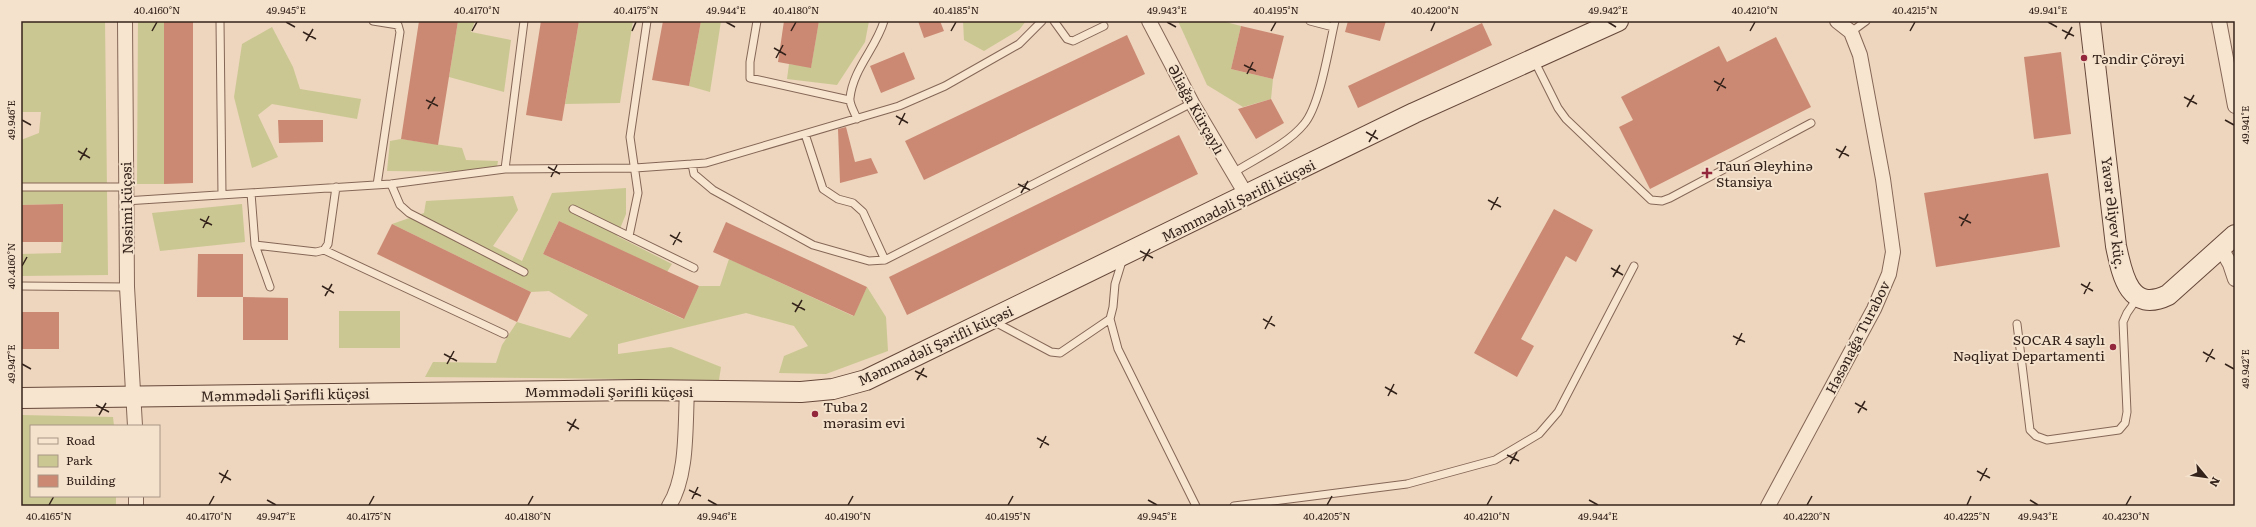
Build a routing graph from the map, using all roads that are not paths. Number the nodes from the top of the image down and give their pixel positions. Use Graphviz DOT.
graph roads {
  1 [pos="125,21"];
  2 [pos="220,21"];
  3 [pos="373,21"];
  4 [pos="524,21"];
  5 [pos="647,21"];
  6 [pos="757,21"];
  7 [pos="884,21"];
  8 [pos="1042,21"];
  9 [pos="1054,21"];
  10 [pos="1149,21"];
  11 [pos="1310,21"];
  12 [pos="1618,21"];
  13 [pos="1837,21"];
  14 [pos="1866,21"];
  15 [pos="2090,21"];
  16 [pos="2219,21"];
  17 [pos="1334,24"];
  18 [pos="1104,26"];
  19 [pos="1852,32"];
  20 [pos="1534,60"];
  21 [pos="849,100"];
  22 [pos="1192,103"];
  23 [pos="2235,106"];
  24 [pos="857,119"];
  25 [pos="1811,123"];
  26 [pos="805,134"];
  27 [pos="692,164"];
  28 [pos="635,168"];
  29 [pos="504,169"];
  30 [pos="1233,173"];
  31 [pos="391,184"];
  32 [pos="377,185"];
  33 [pos="21,187"];
  34 [pos="125,187"];
  35 [pos="336,187"];
  36 [pos="250,193"];
  37 [pos="222,195"];
  38 [pos="1247,196"];
  39 [pos="125,201"];
  40 [pos="573,209"];
  41 [pos="629,236"];
  42 [pos="2228,242"];
  43 [pos="255,246"];
  44 [pos="324,250"];
  45 [pos="1124,256"];
  46 [pos="885,260"];
  47 [pos="1634,266"];
  48 [pos="694,268"];
  49 [pos="524,272"];
  50 [pos="2235,278"];
  51 [pos="21,286"];
  52 [pos="127,287"];
  53 [pos="270,287"];
  54 [pos="2138,297"];
  55 [pos="1110,319"];
  56 [pos="991,320"];
  57 [pos="2017,324"];
  58 [pos="504,334"];
  59 [pos="687,391"];
  60 [pos="134,396"];
  61 [pos="21,398"];
  62 [pos="135,425"];
  63 [pos="669,506"];
  64 [pos="1196,506"];
  65 [pos="1234,506"];
  66 [pos="1768,506"];
  1 -- 34 [label="street, Nəsimi küçəsi"];
  2 -- 37 [label="lane"];
  3 -- 32 [label="lane"];
  4 -- 29 [label="lane"];
  5 -- 28 [label="lane"];
  6 -- 21 [label="lane"];
  7 -- 21 [label="lane"];
  8 -- 24 [label="lane"];
  9 -- 18 [label="lane"];
  10 -- 22 [label="street, Əliağa Kürçaylı"];
  11 -- 17 [label="lane"];
  12 -- 20 [label="street, Məmmədəli Şərifli küçəsi"];
  13 -- 19 [label="street"];
  14 -- 19 [label="lane"];
  15 -- 54 [label="street, Yavər Əliyev küç."];
  16 -- 23 [label="street"];
  17 -- 30 [label="lane"];
  19 -- 66 [label="street, Həsənağa Turabov"];
  20 -- 25 [label="lane"];
  20 -- 38 [label="street, Məmmədəli Şərifli küçəsi"];
  21 -- 24 [label="lane"];
  22 -- 30 [label="street, Əliağa Kürçaylı"];
  22 -- 46 [label="lane"];
  24 -- 26 [label="lane"];
  26 -- 27 [label="lane"];
  26 -- 46 [label="lane"];
  27 -- 28 [label="lane"];
  27 -- 46 [label="lane"];
  28 -- 29 [label="lane"];
  28 -- 41 [label="lane"];
  29 -- 31 [label="lane"];
  30 -- 38 [label="street, Əliağa Kürçaylı"];
  31 -- 32 [label="lane"];
  31 -- 49 [label="lane"];
  32 -- 35 [label="lane"];
  33 -- 34 [label="lane"];
  34 -- 39 [label="street, Nəsimi küçəsi"];
  35 -- 36 [label="lane"];
  35 -- 44 [label="lane"];
  36 -- 37 [label="lane"];
  36 -- 43 [label="lane"];
  37 -- 39 [label="lane"];
  38 -- 45 [label="street, Məmmədəli Şərifli küçəsi"];
  39 -- 52 [label="street, Nəsimi küçəsi"];
  40 -- 41 [label="lane"];
  41 -- 48 [label="lane"];
  42 -- 50 [label="street"];
  42 -- 54 [label="street"];
  43 -- 44 [label="lane"];
  43 -- 53 [label="lane"];
  44 -- 58 [label="lane"];
  45 -- 55 [label="lane"];
  45 -- 56 [label="street, Məmmədəli Şərifli küçəsi"];
  47 -- 65 [label="lane"];
  51 -- 52 [label="lane"];
  52 -- 60 [label="street, Nəsimi küçəsi"];
  54 -- 57 [label="lane"];
  55 -- 56 [label="lane"];
  55 -- 64 [label="lane"];
  56 -- 59 [label="street, Məmmədəli Şərifli küçəsi"];
  59 -- 60 [label="street, Məmmədəli Şərifli küçəsi"];
  59 -- 63 [label="street"];
  60 -- 61 [label="street, Məmmədəli Şərifli küçəsi"];
  60 -- 62 [label="street, Nəsimi küçəsi"];
}
